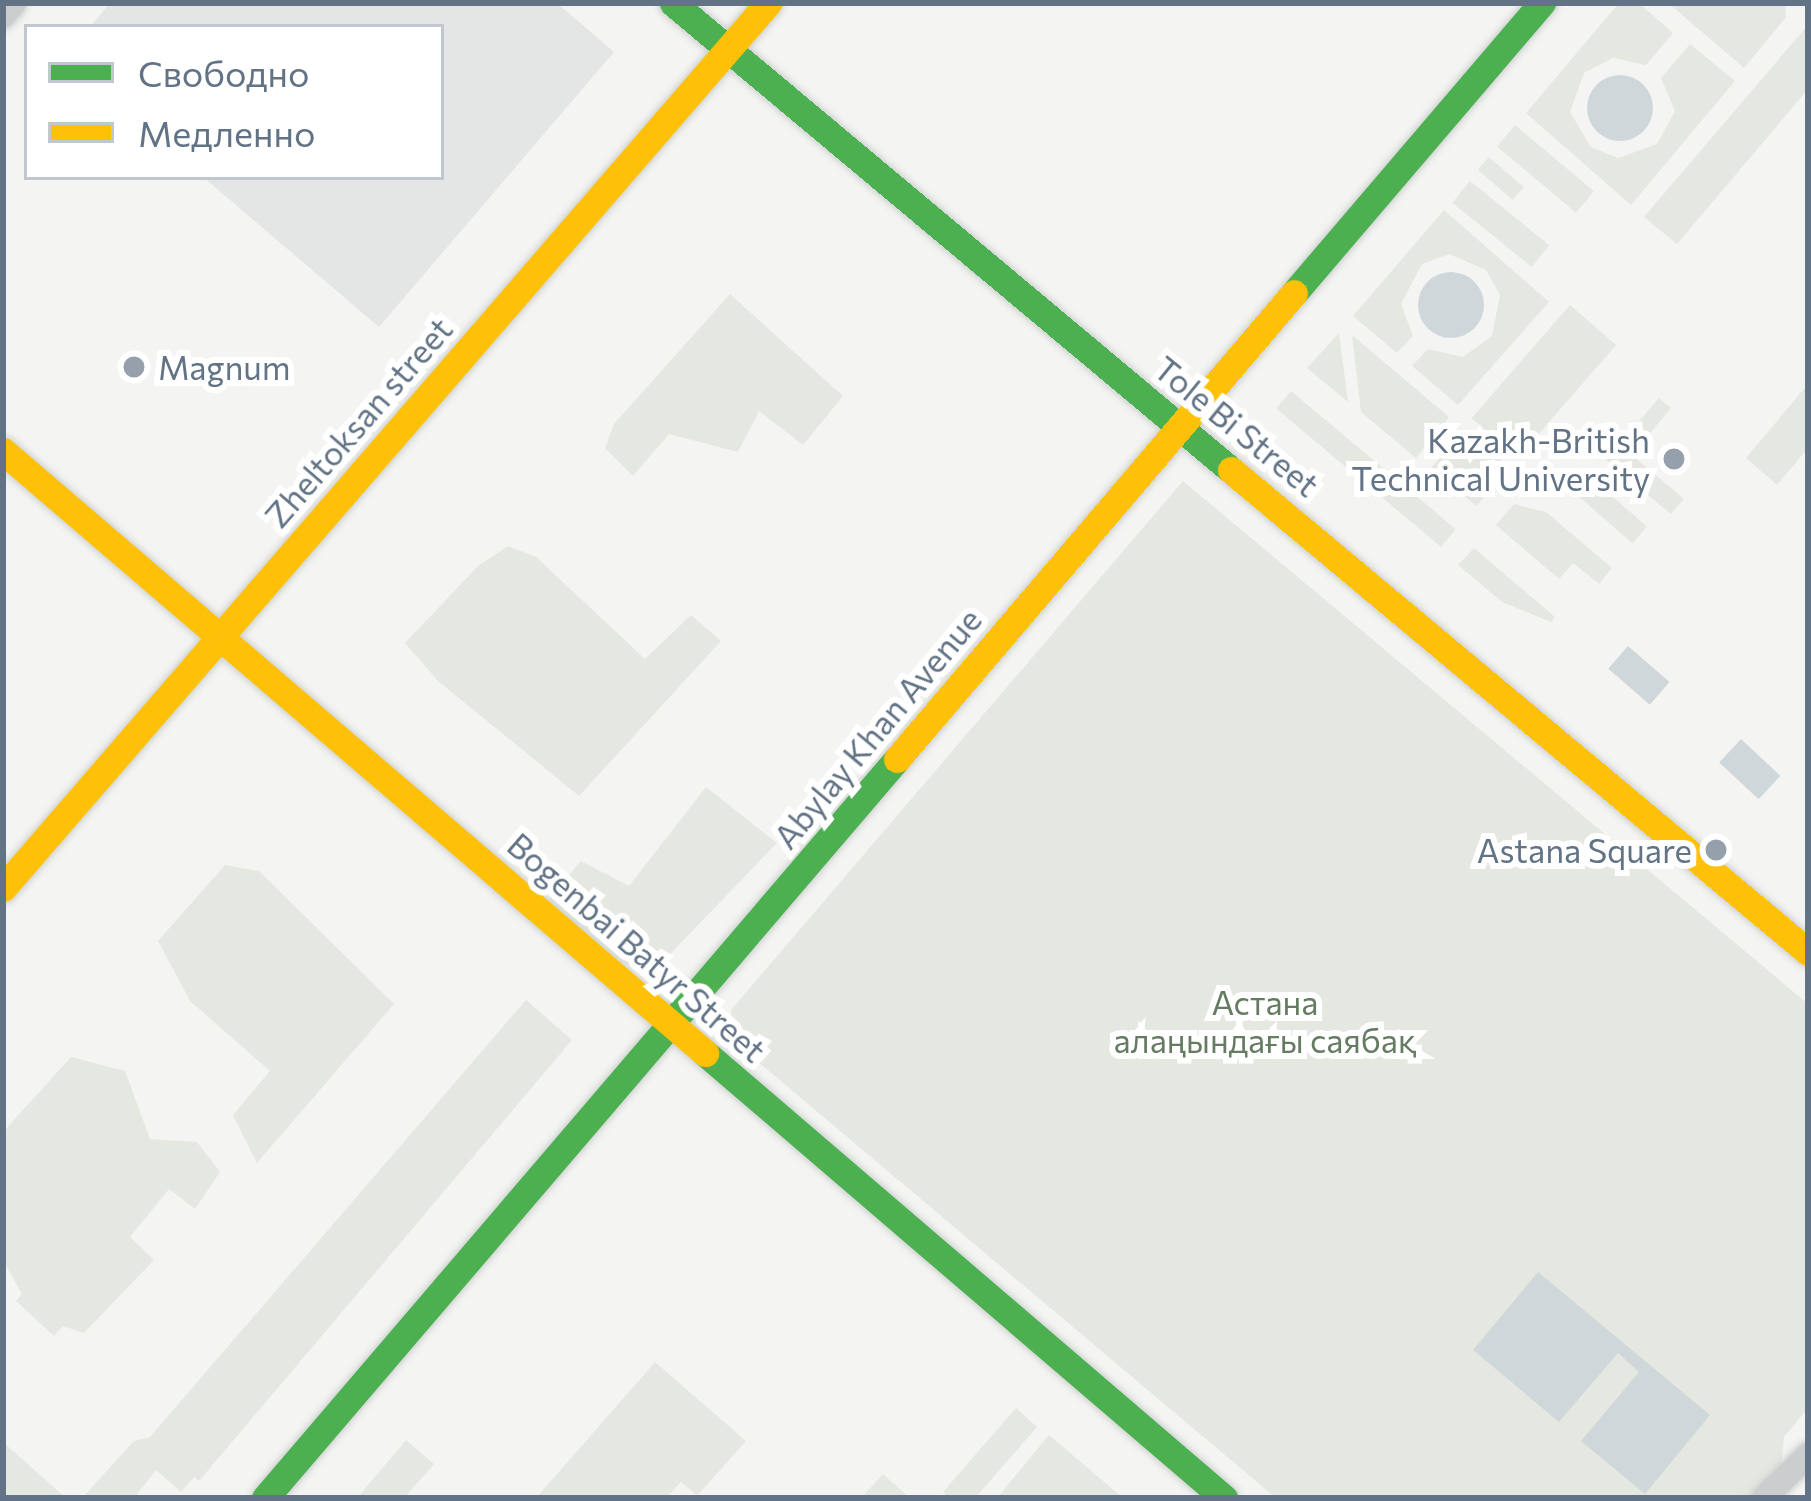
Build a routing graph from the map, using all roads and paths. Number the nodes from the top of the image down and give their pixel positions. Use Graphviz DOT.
graph roads {
  1 [pos="14,3"];
  2 [pos="674,3"];
  3 [pos="768,3"];
  4 [pos="1542,3"];
  5 [pos="3,16"];
  6 [pos="728,49"];
  7 [pos="1181,427"];
  8 [pos="3,452"];
  9 [pos="220,638"];
  10 [pos="3,888"];
  11 [pos="1808,952"];
  12 [pos="671,1024"];
  13 [pos="1808,1455"];
  14 [pos="265,1498"];
  15 [pos="1223,1498"];
  16 [pos="1764,1498"];
  1 -- 5 [label="street"];
  2 -- 6 [label="street, Tole Bi Street"];
  3 -- 6 [label="street, Zheltoksan street"];
  4 -- 7 [label="street, Abylay Khan Avenue"];
  6 -- 7 [label="street, Tole Bi Street"];
  6 -- 9 [label="street, Zheltoksan street"];
  7 -- 11 [label="street, Tole Bi Street"];
  7 -- 12 [label="street, Abylay Khan Avenue"];
  8 -- 9 [label="street, Bogenbai Batyr Street"];
  9 -- 10 [label="street, Zheltoksan street"];
  9 -- 12 [label="street, Bogenbai Batyr Street"];
  12 -- 14 [label="street, Abylay Khan Avenue"];
  12 -- 15 [label="street, Bogenbai Batyr Street"];
  13 -- 16 [label="street"];
}
